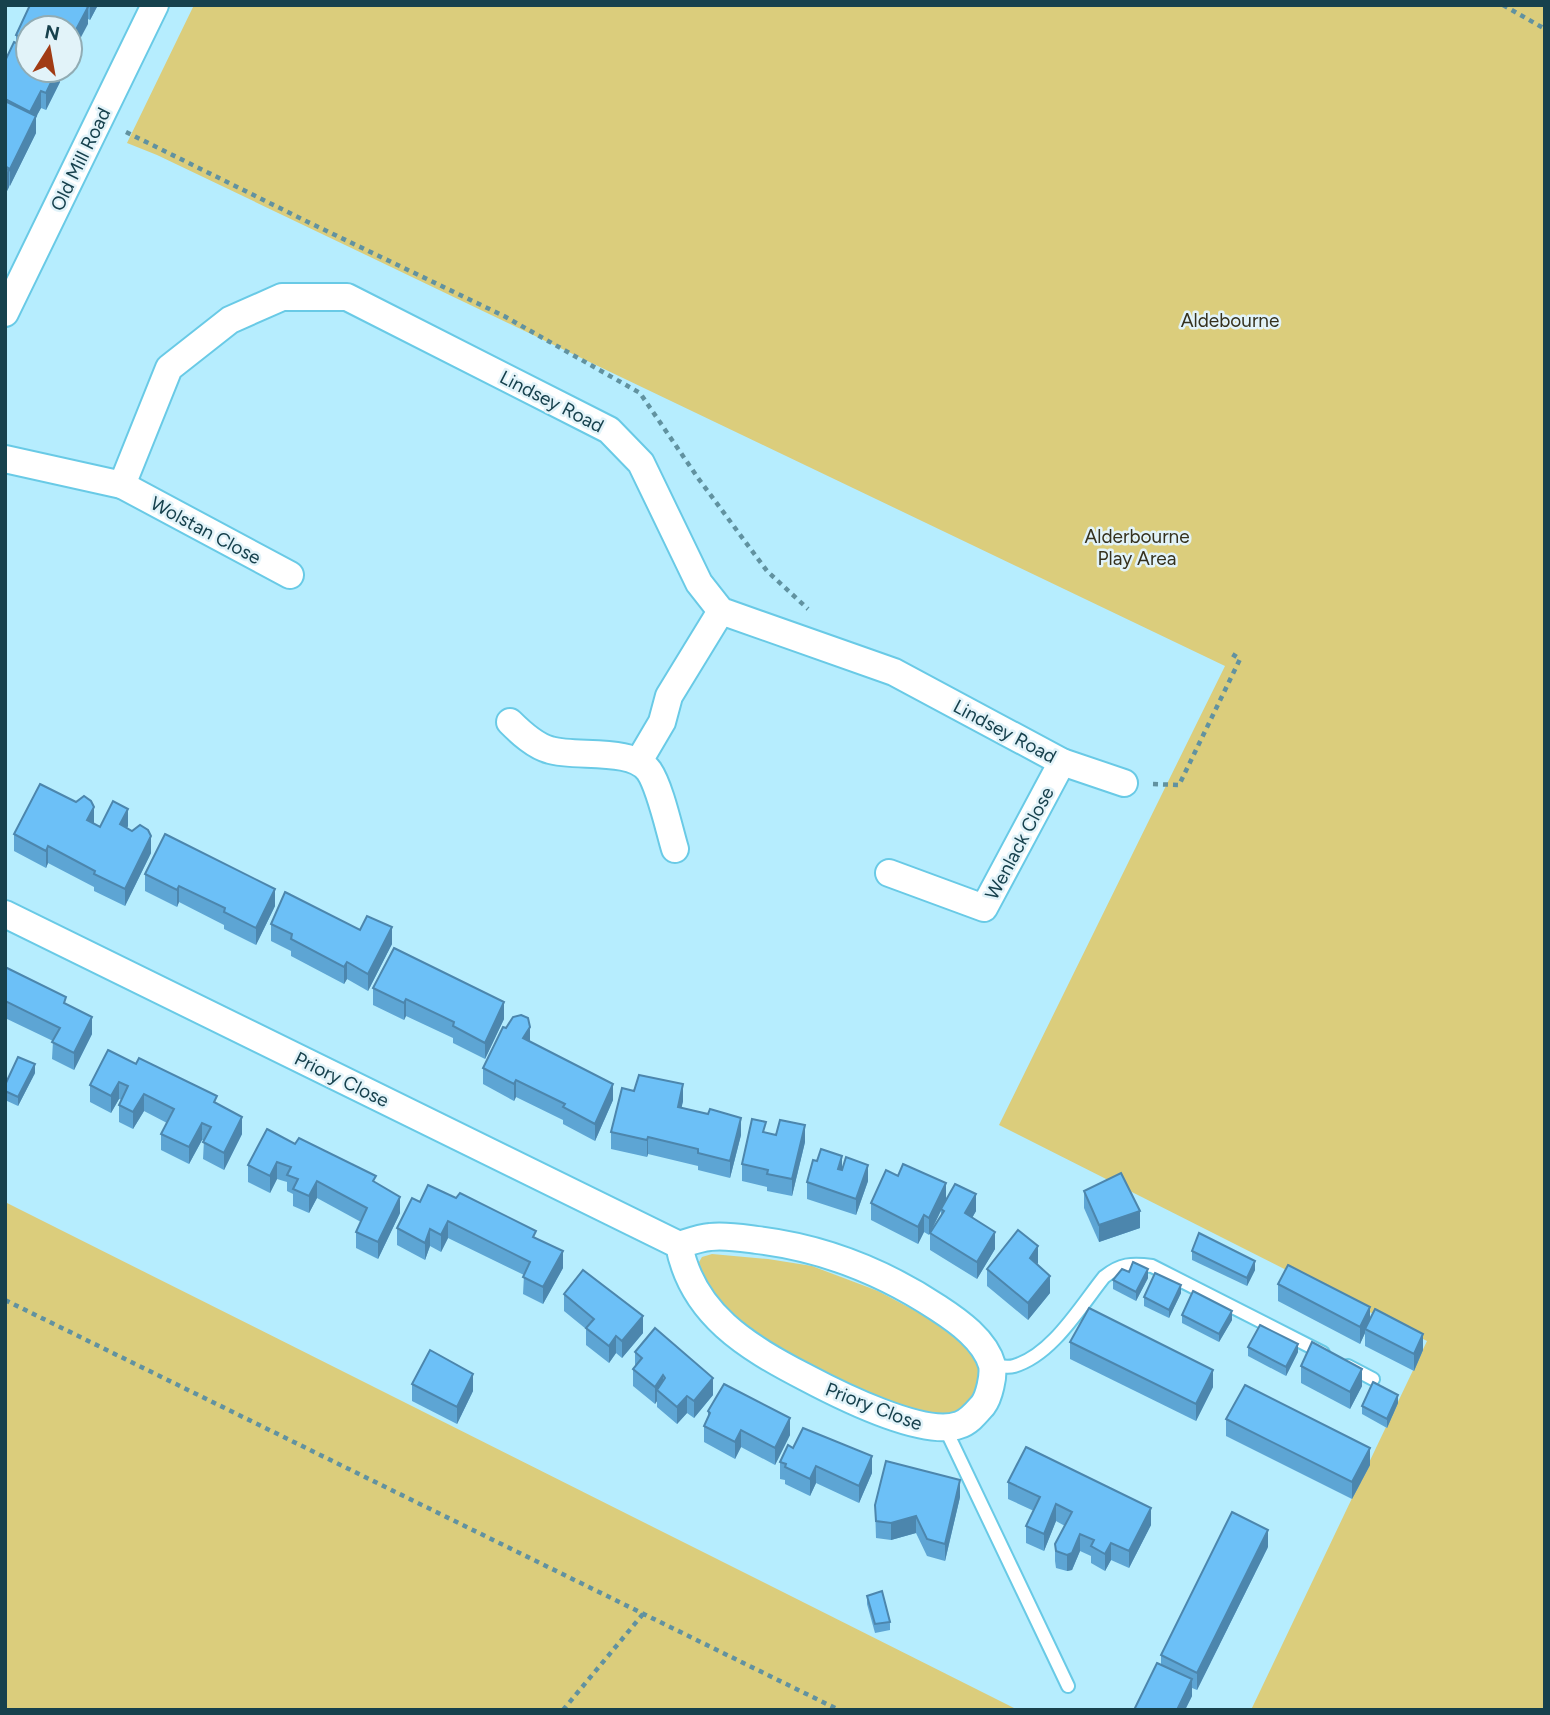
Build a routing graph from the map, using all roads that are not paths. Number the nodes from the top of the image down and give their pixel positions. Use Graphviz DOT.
graph roads {
  1 [pos="155,5"];
  2 [pos="5,313"];
  3 [pos="5,459"];
  4 [pos="122,485"];
  5 [pos="290,575"];
  6 [pos="721,611"];
  7 [pos="510,722"];
  8 [pos="639,761"];
  9 [pos="1062,762"];
  10 [pos="1124,783"];
  11 [pos="675,849"];
  12 [pos="889,873"];
  13 [pos="5,914"];
  14 [pos="679,1245"];
  15 [pos="992,1365"];
  16 [pos="1373,1379"];
  17 [pos="945,1428"];
  18 [pos="1068,1686"];
  1 -- 2 [label="street, Old Mill Road"];
  3 -- 4 [label="street"];
  4 -- 5 [label="street, Wolstan Close"];
  4 -- 6 [label="street, Lindsey Road"];
  6 -- 8 [label="street"];
  6 -- 9 [label="street, Lindsey Road"];
  7 -- 8 [label="street"];
  8 -- 11 [label="street"];
  9 -- 10 [label="street, Lindsey Road"];
  9 -- 12 [label="street, Wenlack Close"];
  13 -- 14 [label="street, Priory Close"];
  14 -- 15 [label="street"];
  14 -- 17 [label="street, Priory Close"];
  15 -- 16 [label="lane"];
  15 -- 17 [label="street, Priory Close"];
  17 -- 18 [label="lane"];
}
